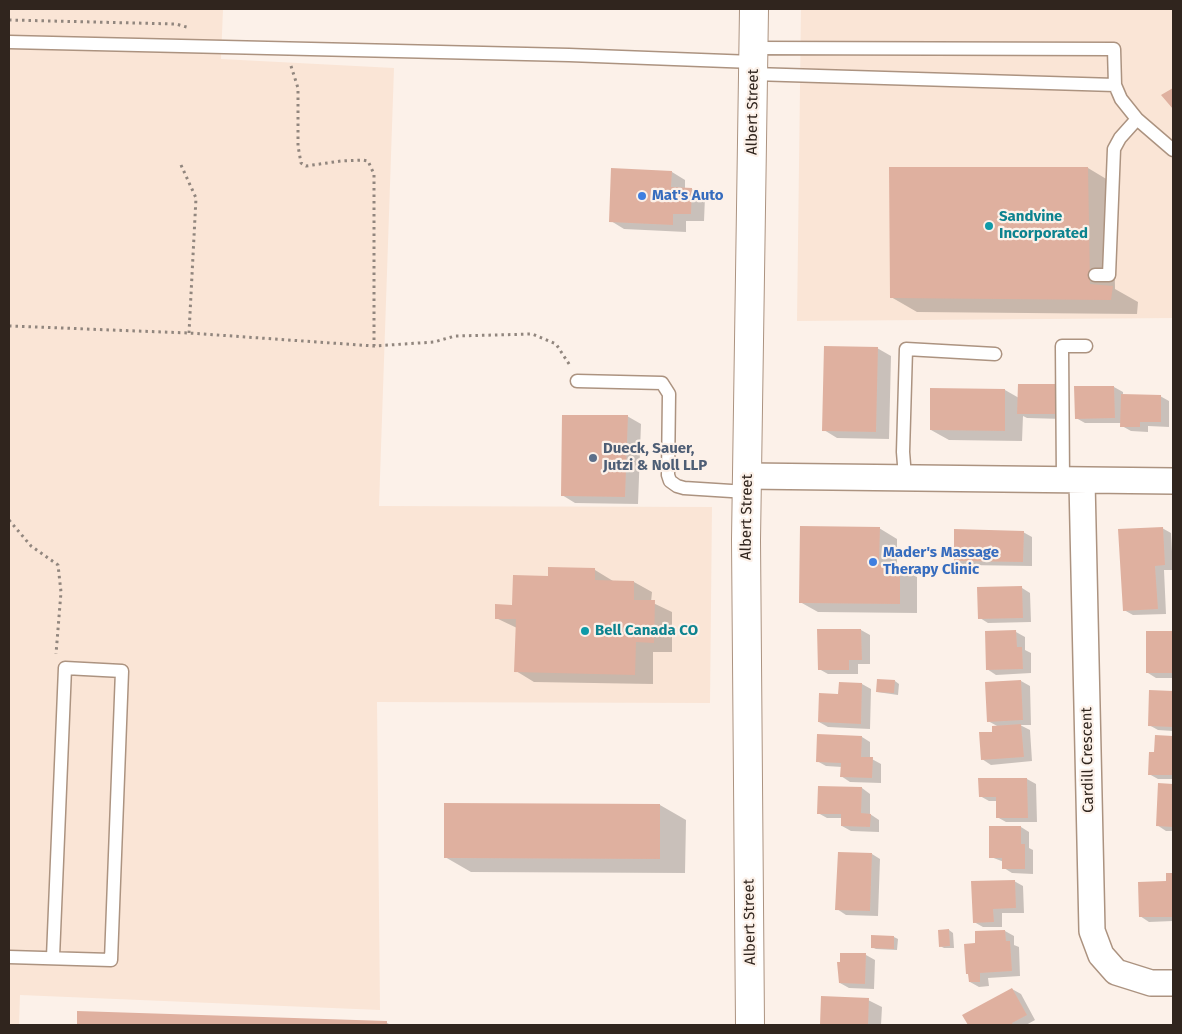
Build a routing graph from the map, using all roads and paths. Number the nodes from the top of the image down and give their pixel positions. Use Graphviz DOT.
graph roads {
  1 [pos="754,9"];
  2 [pos="9,20"];
  3 [pos="188,28"];
  4 [pos="9,42"];
  5 [pos="284,48"];
  6 [pos="753,61"];
  7 [pos="1115,85"];
  8 [pos="1137,119"];
  9 [pos="1173,150"];
  10 [pos="181,166"];
  11 [pos="1095,275"];
  12 [pos="9,326"];
  13 [pos="189,333"];
  14 [pos="374,346"];
  15 [pos="1086,346"];
  16 [pos="995,354"];
  17 [pos="576,381"];
  18 [pos="905,477"];
  19 [pos="1073,481"];
  20 [pos="1173,481"];
  21 [pos="747,484"];
  22 [pos="9,520"];
  23 [pos="65,668"];
  24 [pos="9,957"];
  25 [pos="53,958"];
  26 [pos="1173,983"];
  27 [pos="750,1025"];
  1 -- 6 [label="street, Albert Street"];
  2 -- 3 [label="path"];
  4 -- 5 [label="lane"];
  5 -- 6 [label="lane"];
  5 -- 14 [label="path"];
  6 -- 7 [label="lane"];
  6 -- 7 [label="lane"];
  6 -- 21 [label="street, Albert Street"];
  7 -- 8 [label="lane"];
  8 -- 9 [label="lane"];
  8 -- 11 [label="lane"];
  10 -- 13 [label="path"];
  12 -- 13 [label="path"];
  13 -- 14 [label="path"];
  14 -- 17 [label="path"];
  15 -- 19 [label="lane"];
  16 -- 18 [label="lane"];
  17 -- 21 [label="lane"];
  18 -- 19 [label="street"];
  18 -- 21 [label="street"];
  19 -- 20 [label="street"];
  19 -- 26 [label="street, Cardill Crescent"];
  21 -- 27 [label="street, Albert Street"];
  22 -- 23 [label="path"];
  23 -- 25 [label="lane"];
  23 -- 25 [label="lane"];
  24 -- 25 [label="lane"];
}
